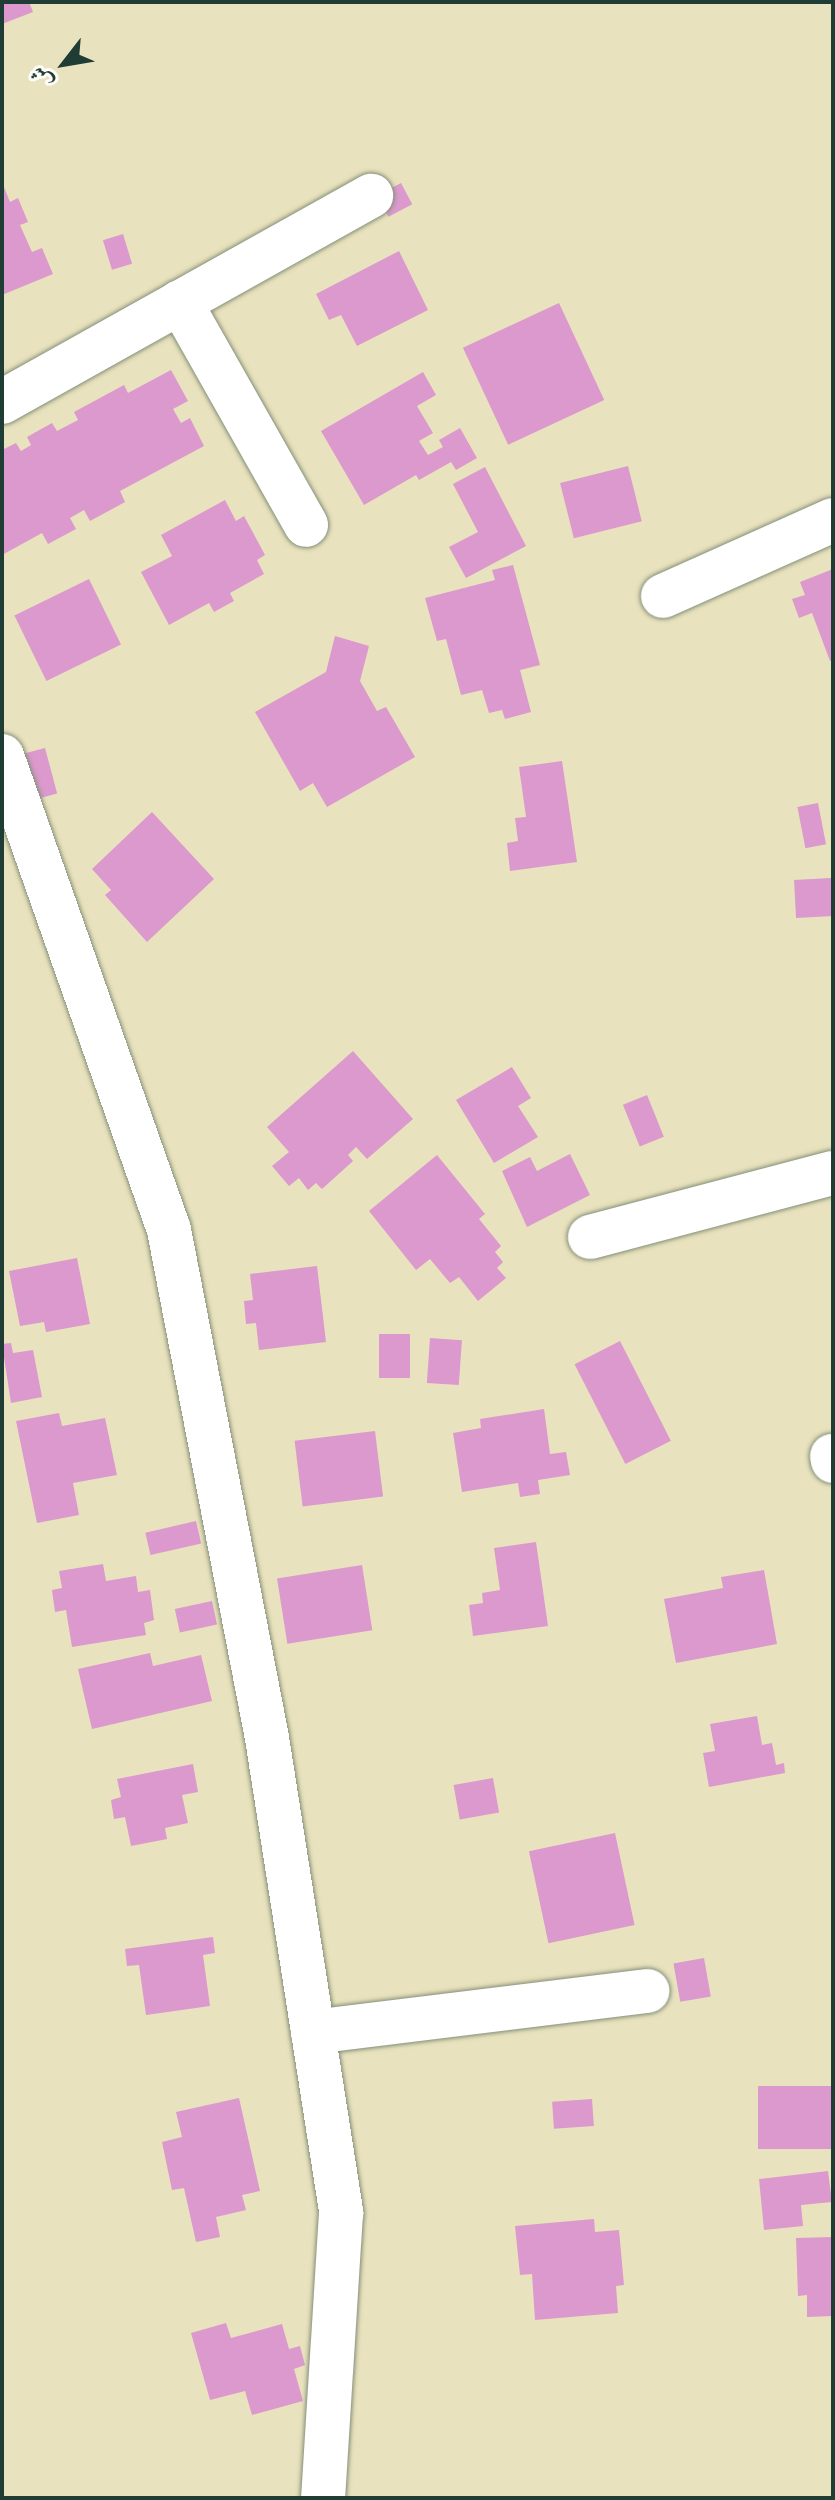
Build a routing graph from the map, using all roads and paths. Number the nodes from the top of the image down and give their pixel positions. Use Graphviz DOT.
graph roads {
  1 [pos="371,196"];
  2 [pos="180,302"];
  3 [pos="2,402"];
  4 [pos="833,520"];
  5 [pos="306,525"];
  6 [pos="663,596"];
  7 [pos="2,756"];
  8 [pos="833,1173"];
  9 [pos="590,1237"];
  10 [pos="647,1991"];
  11 [pos="313,2032"];
  12 [pos="323,2498"];
  1 -- 2 [label="street"];
  2 -- 3 [label="street"];
  2 -- 5 [label="street"];
  4 -- 6 [label="street"];
  7 -- 11 [label="street"];
  8 -- 9 [label="street"];
  10 -- 11 [label="street"];
  11 -- 12 [label="street"];
}
